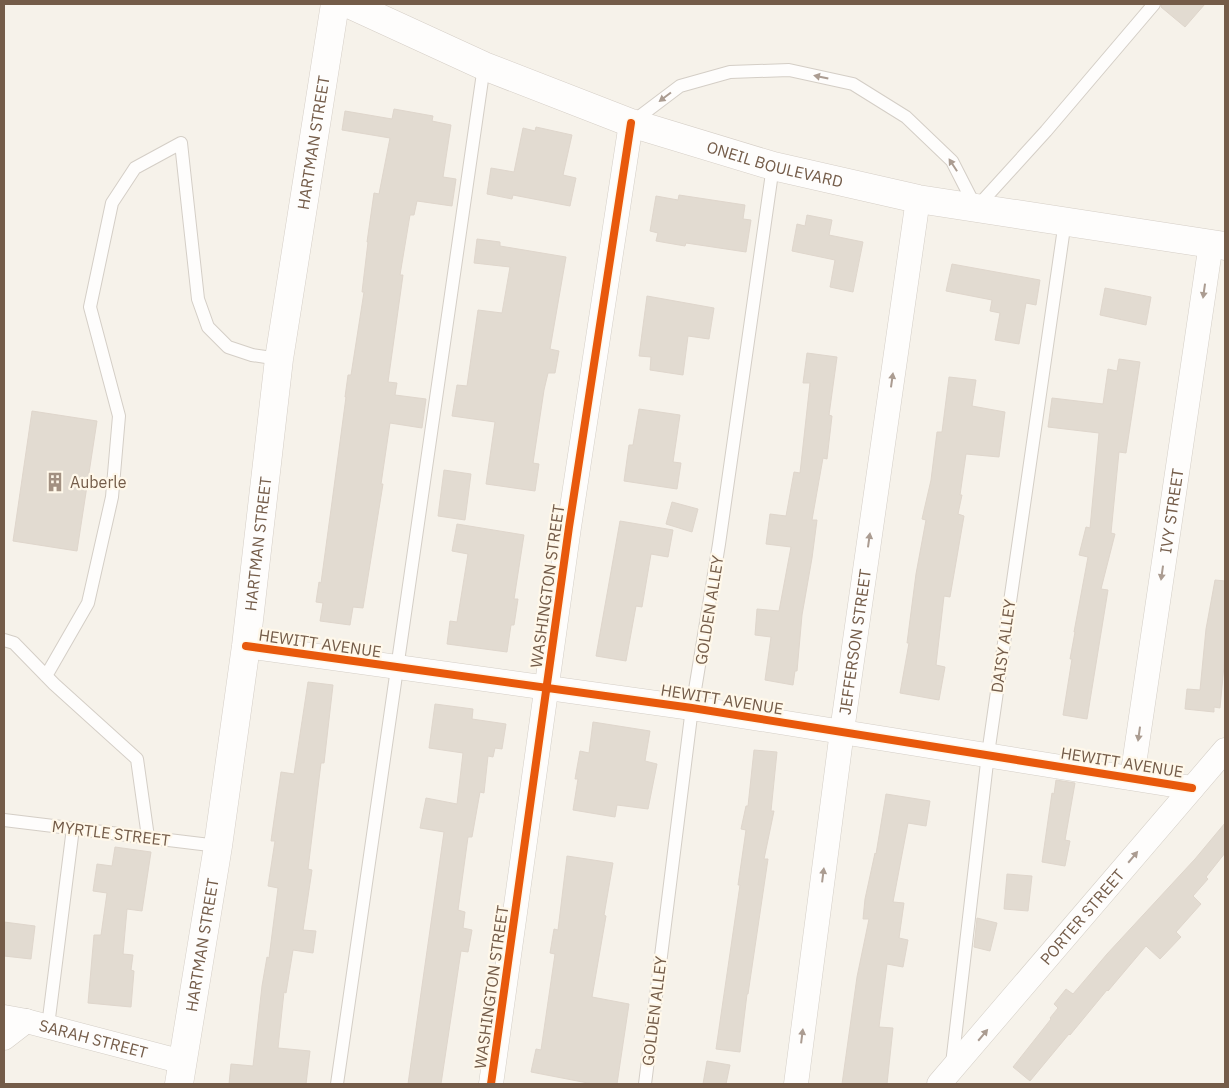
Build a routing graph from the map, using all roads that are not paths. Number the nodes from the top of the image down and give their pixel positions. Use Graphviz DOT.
graph roads {
  1 [pos="335,4"];
  2 [pos="349,4"];
  3 [pos="1154,4"];
  4 [pos="484,66"];
  5 [pos="631,122"];
  6 [pos="773,166"];
  7 [pos="918,198"];
  8 [pos="976,208"];
  9 [pos="1065,221"];
  10 [pos="1218,244"];
  11 [pos="279,359"];
  12 [pos="4,640"];
  13 [pos="246,646"];
  14 [pos="399,667"];
  15 [pos="46,676"];
  16 [pos="546,688"];
  17 [pos="692,708"];
  18 [pos="842,732"];
  19 [pos="1225,750"];
  20 [pos="988,754"];
  21 [pos="1132,778"];
  22 [pos="1192,788"];
  23 [pos="4,820"];
  24 [pos="73,828"];
  25 [pos="148,837"];
  26 [pos="218,846"];
  27 [pos="26,1021"];
  28 [pos="4,1038"];
  29 [pos="181,1073"];
  30 [pos="945,1078"];
  31 [pos="337,1084"];
  32 [pos="491,1084"];
  33 [pos="645,1084"];
  34 [pos="796,1084"];
  1 -- 11 [label="main road, HARTMAN STREET"];
  2 -- 4 [label="main road, ONEIL BOULEVARD"];
  3 -- 8 [label="lane"];
  4 -- 5 [label="main road, ONEIL BOULEVARD"];
  4 -- 14 [label="lane"];
  5 -- 6 [label="main road, ONEIL BOULEVARD"];
  8 -- 5 [label="lane, one-way"];
  5 -- 16 [label="street, WASHINGTON STREET"];
  6 -- 7 [label="main road, ONEIL BOULEVARD"];
  6 -- 17 [label="lane, GOLDEN ALLEY"];
  7 -- 8 [label="main road, ONEIL BOULEVARD"];
  18 -- 7 [label="street, JEFFERSON STREET, one-way"];
  8 -- 9 [label="main road, ONEIL BOULEVARD"];
  9 -- 10 [label="main road, ONEIL BOULEVARD"];
  9 -- 20 [label="lane, DAISY ALLEY"];
  10 -- 21 [label="street, IVY STREET, one-way"];
  11 -- 13 [label="main road, HARTMAN STREET"];
  11 -- 15 [label="lane"];
  12 -- 15 [label="lane"];
  13 -- 14 [label="street, HEWITT AVENUE"];
  13 -- 26 [label="main road, HARTMAN STREET"];
  14 -- 16 [label="street, HEWITT AVENUE"];
  14 -- 31 [label="lane"];
  15 -- 25 [label="lane"];
  16 -- 17 [label="street, HEWITT AVENUE"];
  16 -- 32 [label="street, WASHINGTON STREET"];
  17 -- 18 [label="street, HEWITT AVENUE"];
  17 -- 33 [label="lane, GOLDEN ALLEY"];
  18 -- 20 [label="street, HEWITT AVENUE"];
  34 -- 18 [label="street, JEFFERSON STREET, one-way"];
  19 -- 22 [label="street, PORTER STREET"];
  20 -- 21 [label="street, HEWITT AVENUE"];
  20 -- 30 [label="lane, DAISY ALLEY"];
  21 -- 22 [label="street, HEWITT AVENUE"];
  30 -- 22 [label="street, PORTER STREET, one-way"];
  23 -- 24 [label="lane, MYRTLE STREET"];
  24 -- 25 [label="lane, MYRTLE STREET"];
  24 -- 27 [label="lane"];
  25 -- 26 [label="lane, MYRTLE STREET"];
  26 -- 29 [label="main road, HARTMAN STREET"];
  27 -- 28 [label="street"];
  27 -- 29 [label="street, SARAH STREET"];
}
